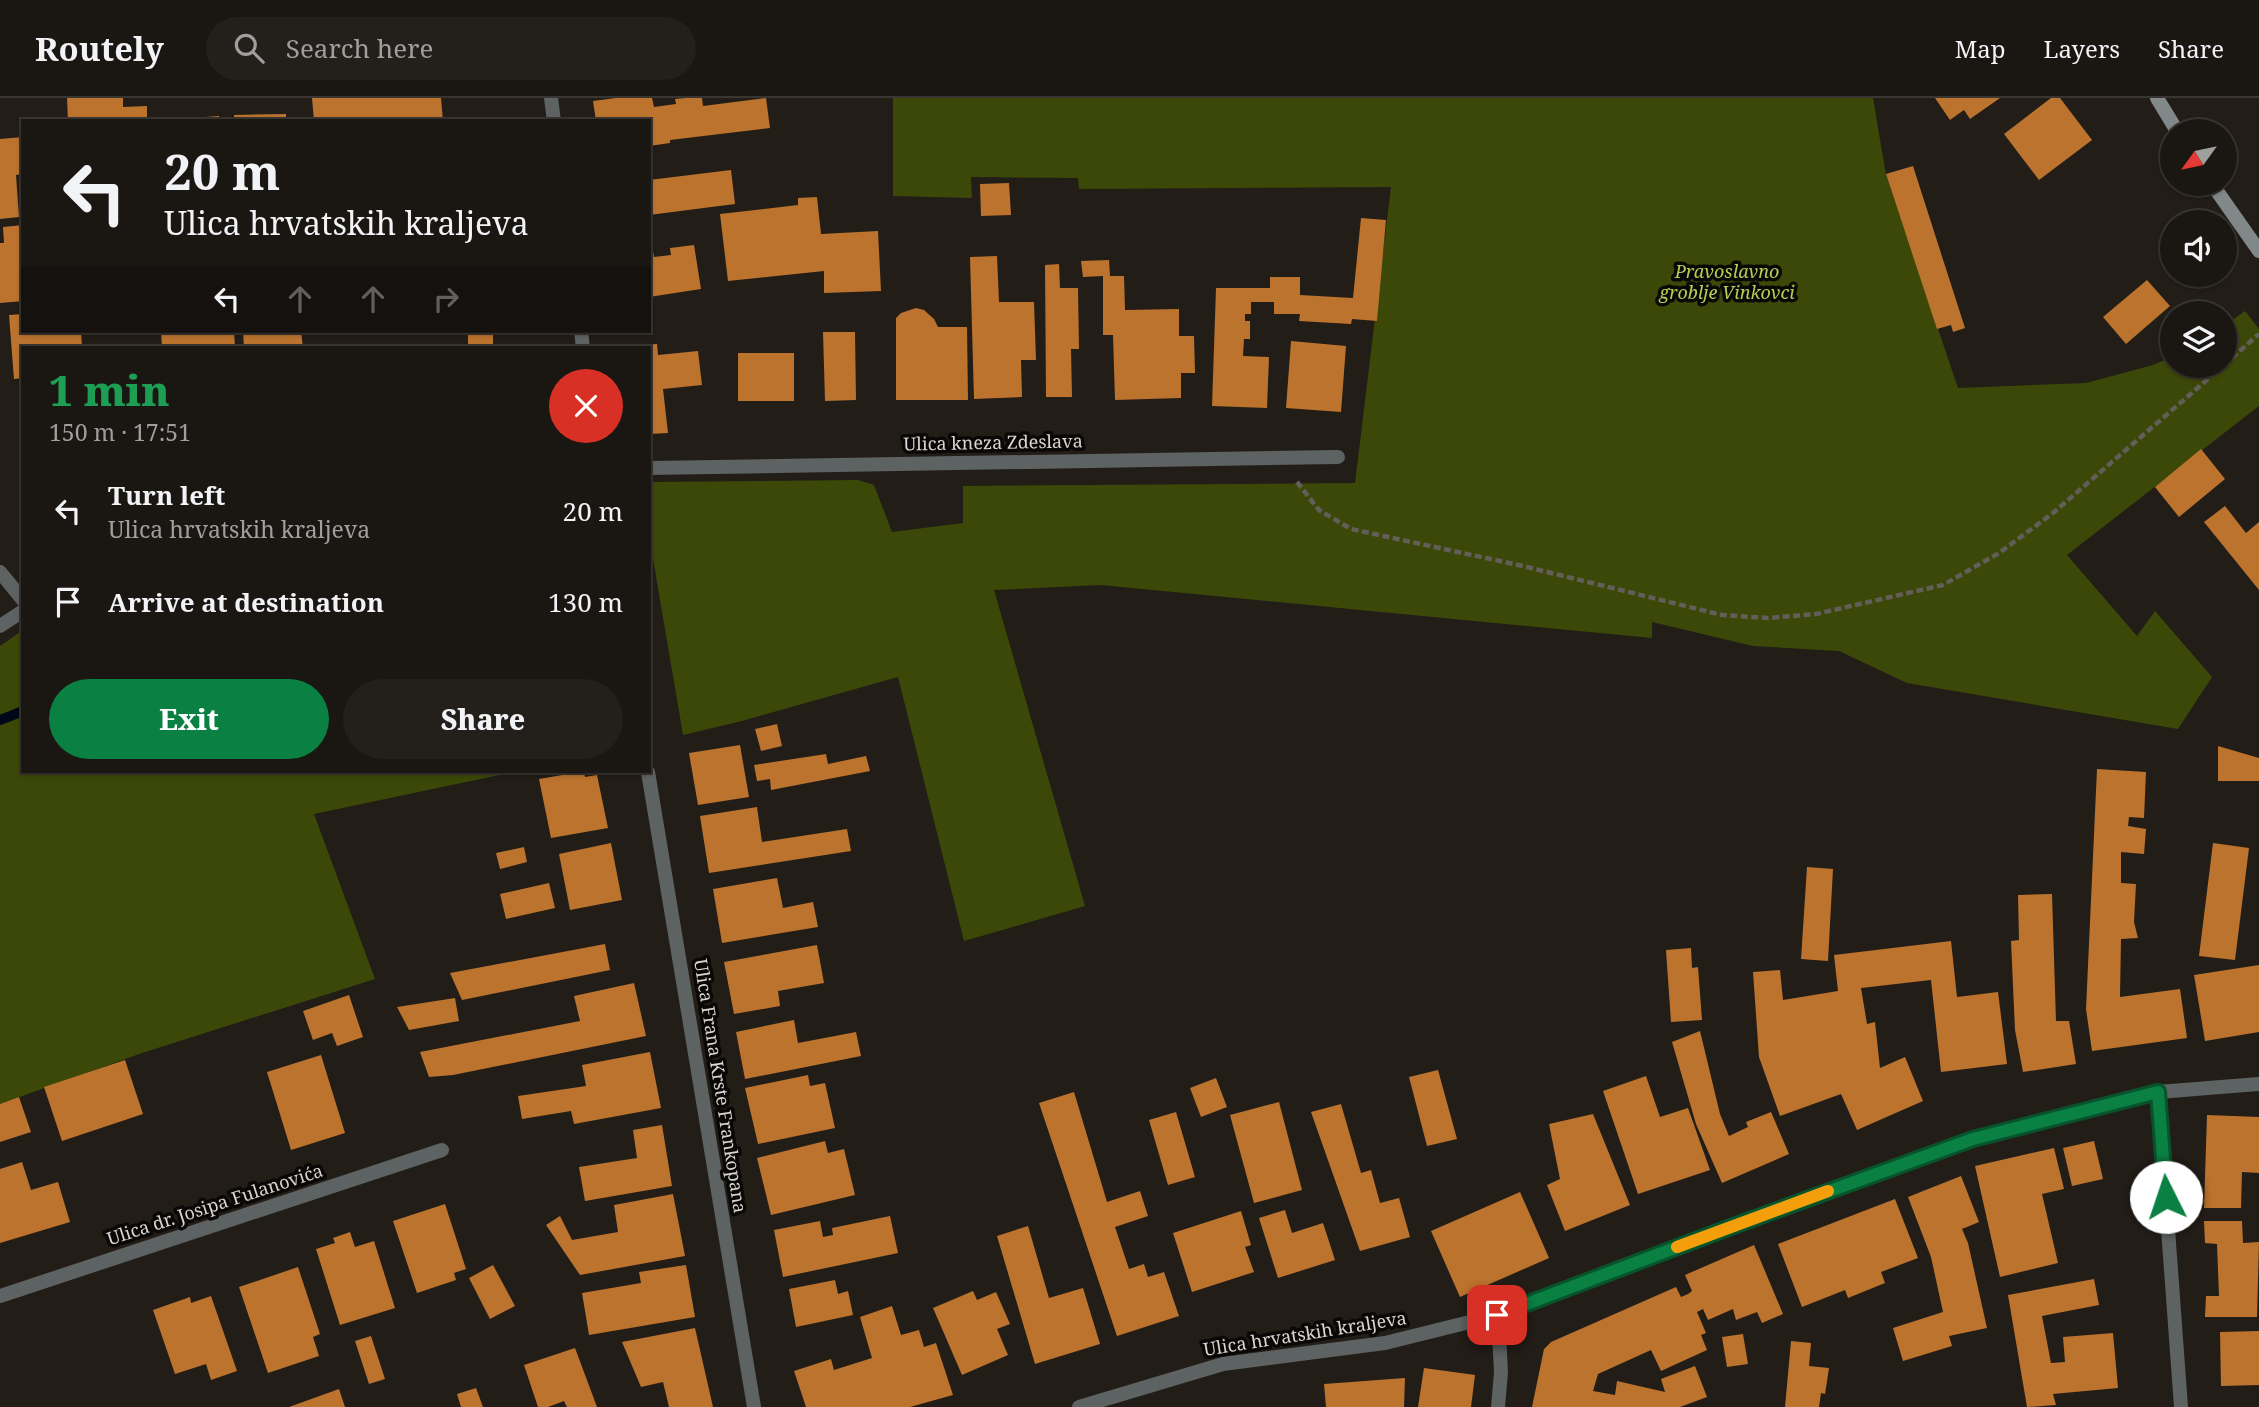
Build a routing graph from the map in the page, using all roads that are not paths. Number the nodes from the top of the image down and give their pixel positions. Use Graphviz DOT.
graph roads {
  1 [pos="551,98"];
  2 [pos="2157,98"];
  3 [pos="554,119"];
  4 [pos="2170,119"];
  5 [pos="2220,196"];
  6 [pos="2259,251"];
  7 [pos="1338,457"];
  8 [pos="651,468"];
  9 [pos="0,572"];
  10 [pos="21,598"];
  11 [pos="21,612"];
  12 [pos="0,626"];
  13 [pos="648,773"];
  14 [pos="2259,1084"];
  15 [pos="2158,1092"];
  16 [pos="442,1150"];
  17 [pos="0,1296"];
  18 [pos="1497,1315"];
  19 [pos="754,1407"];
  20 [pos="1079,1407"];
  21 [pos="1498,1407"];
  22 [pos="2181,1407"];
  1 -- 3 [label="street"];
  2 -- 4 [label="main road"];
  5 -- 6 [label="main road"];
  7 -- 8 [label="street, Ulica kneza Zdeslava"];
  9 -- 10 [label="street"];
  11 -- 12 [label="street"];
  13 -- 19 [label="street, Ulica Frana Krste Frankopana"];
  14 -- 15 [label="street, Ulica hrvatskih kraljeva"];
  15 -- 18 [label="street, Ulica hrvatskih kraljeva"];
  15 -- 22 [label="street"];
  16 -- 17 [label="street, Ulica dr. Josipa Fulanovića"];
  18 -- 20 [label="street, Ulica hrvatskih kraljeva"];
  18 -- 21 [label="street"];
}
